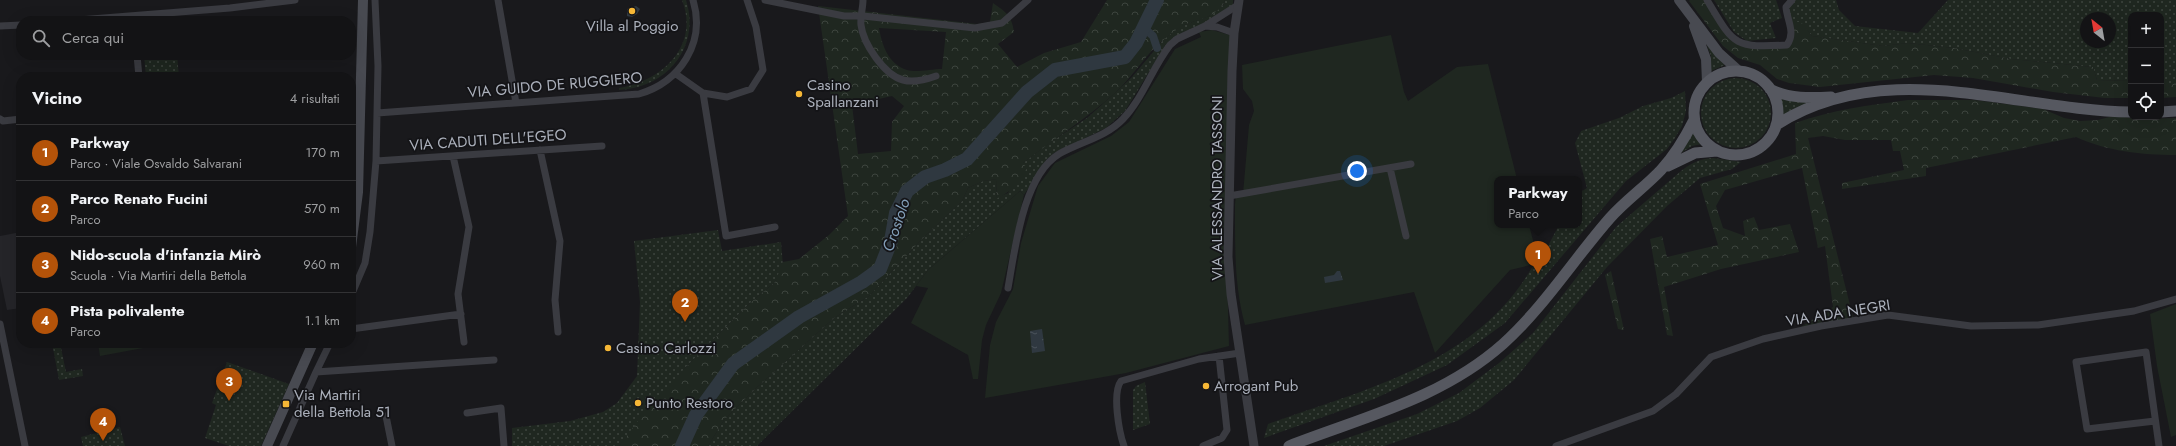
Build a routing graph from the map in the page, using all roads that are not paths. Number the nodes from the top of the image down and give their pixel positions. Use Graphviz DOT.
graph roads {
  1 [pos="228,0"];
  2 [pos="295,0"];
  3 [pos="363,0"];
  4 [pos="376,0"];
  5 [pos="498,0"];
  6 [pos="693,0"];
  7 [pos="747,0"];
  8 [pos="765,0"];
  9 [pos="863,0"];
  10 [pos="1028,0"];
  11 [pos="1679,0"];
  12 [pos="1707,0"];
  13 [pos="1792,0"];
  14 [pos="1238,3"];
  15 [pos="230,8"];
  16 [pos="1687,12"];
  17 [pos="153,16"];
  18 [pos="863,16"];
  19 [pos="16,25"];
  20 [pos="0,26"];
  21 [pos="1205,26"];
  22 [pos="1234,33"];
  23 [pos="138,60"];
  24 [pos="1739,70"];
  25 [pos="139,72"];
  26 [pos="676,74"];
  27 [pos="936,76"];
  28 [pos="1707,82"];
  29 [pos="1770,89"];
  30 [pos="703,93"];
  31 [pos="356,94"];
  32 [pos="1848,96"];
  33 [pos="516,103"];
  34 [pos="2176,111"];
  35 [pos="2128,112"];
  36 [pos="2164,112"];
  37 [pos="377,113"];
  38 [pos="0,119"];
  39 [pos="16,120"];
  40 [pos="1694,120"];
  41 [pos="1776,125"];
  42 [pos="602,146"];
  43 [pos="540,150"];
  44 [pos="1717,150"];
  45 [pos="453,156"];
  46 [pos="376,161"];
  47 [pos="1411,164"];
  48 [pos="1390,168"];
  49 [pos="1661,170"];
  50 [pos="1229,196"];
  51 [pos="356,208"];
  52 [pos="775,227"];
  53 [pos="1406,236"];
  54 [pos="356,286"];
  55 [pos="1008,288"];
  56 [pos="2176,299"];
  57 [pos="461,314"];
  58 [pos="0,324"];
  59 [pos="356,328"];
  60 [pos="558,332"];
  61 [pos="464,342"];
  62 [pos="311,348"];
  63 [pos="328,348"];
  64 [pos="1240,353"];
  65 [pos="1219,356"];
  66 [pos="494,360"];
  67 [pos="316,372"];
  68 [pos="467,413"];
  69 [pos="386,416"];
  70 [pos="2155,421"];
  71 [pos="25,446"];
  72 [pos="267,446"];
  73 [pos="283,446"];
  74 [pos="392,446"];
  75 [pos="504,446"];
  76 [pos="1124,446"];
  77 [pos="1204,446"];
  78 [pos="1254,446"];
  79 [pos="1288,446"];
  80 [pos="1556,446"];
  81 [pos="2159,446"];
  1 -- 15 [label="street"];
  2 -- 15 [label="street"];
  3 -- 31 [label="main road"];
  4 -- 37 [label="street"];
  5 -- 33 [label="street"];
  6 -- 26 [label="street, VIA GUIDO DE RUGGIERO"];
  7 -- 30 [label="street"];
  8 -- 18 [label="street"];
  9 -- 18 [label="street"];
  10 -- 18 [label="street"];
  11 -- 16 [label="main road"];
  12 -- 13 [label="street"];
  14 -- 21 [label="street"];
  14 -- 22 [label="street, VIA ALESSANDRO TASSONI"];
  15 -- 17 [label="street"];
  16 -- 24 [label="main road"];
  16 -- 28 [label="main road"];
  18 -- 27 [label="street"];
  19 -- 20 [label="street"];
  21 -- 22 [label="street"];
  21 -- 55 [label="street"];
  22 -- 50 [label="street, VIA ALESSANDRO TASSONI"];
  23 -- 25 [label="street"];
  24 -- 28 [label="main road"];
  24 -- 29 [label="main road"];
  26 -- 30 [label="street"];
  26 -- 33 [label="street, VIA GUIDO DE RUGGIERO"];
  28 -- 40 [label="main road"];
  29 -- 32 [label="main road"];
  29 -- 41 [label="main road"];
  30 -- 52 [label="street"];
  31 -- 51 [label="main road"];
  32 -- 35 [label="main road"];
  32 -- 41 [label="main road"];
  33 -- 37 [label="street, VIA GUIDO DE RUGGIERO"];
  34 -- 36 [label="main road"];
  37 -- 46 [label="street"];
  38 -- 39 [label="street"];
  40 -- 44 [label="main road"];
  40 -- 49 [label="main road"];
  41 -- 44 [label="main road"];
  42 -- 43 [label="street, VIA CADUTI DELL'EGEO"];
  43 -- 45 [label="street, VIA CADUTI DELL'EGEO"];
  43 -- 60 [label="street"];
  44 -- 49 [label="main road"];
  45 -- 46 [label="street, VIA CADUTI DELL'EGEO"];
  45 -- 57 [label="street"];
  46 -- 54 [label="street"];
  47 -- 48 [label="street"];
  48 -- 50 [label="street"];
  48 -- 53 [label="street"];
  49 -- 79 [label="main road"];
  50 -- 64 [label="street, VIA ALESSANDRO TASSONI"];
  56 -- 80 [label="street, VIA ADA NEGRI"];
  57 -- 59 [label="street"];
  57 -- 61 [label="street"];
  58 -- 71 [label="street"];
  62 -- 72 [label="main road"];
  63 -- 67 [label="street"];
  64 -- 65 [label="street"];
  64 -- 78 [label="street, VIA ALESSANDRO TASSONI"];
  65 -- 76 [label="street"];
  65 -- 77 [label="street"];
  66 -- 67 [label="street"];
  67 -- 73 [label="street"];
  68 -- 75 [label="street"];
  69 -- 74 [label="street"];
  70 -- 70 [label="street"];
  70 -- 81 [label="street"];
}
